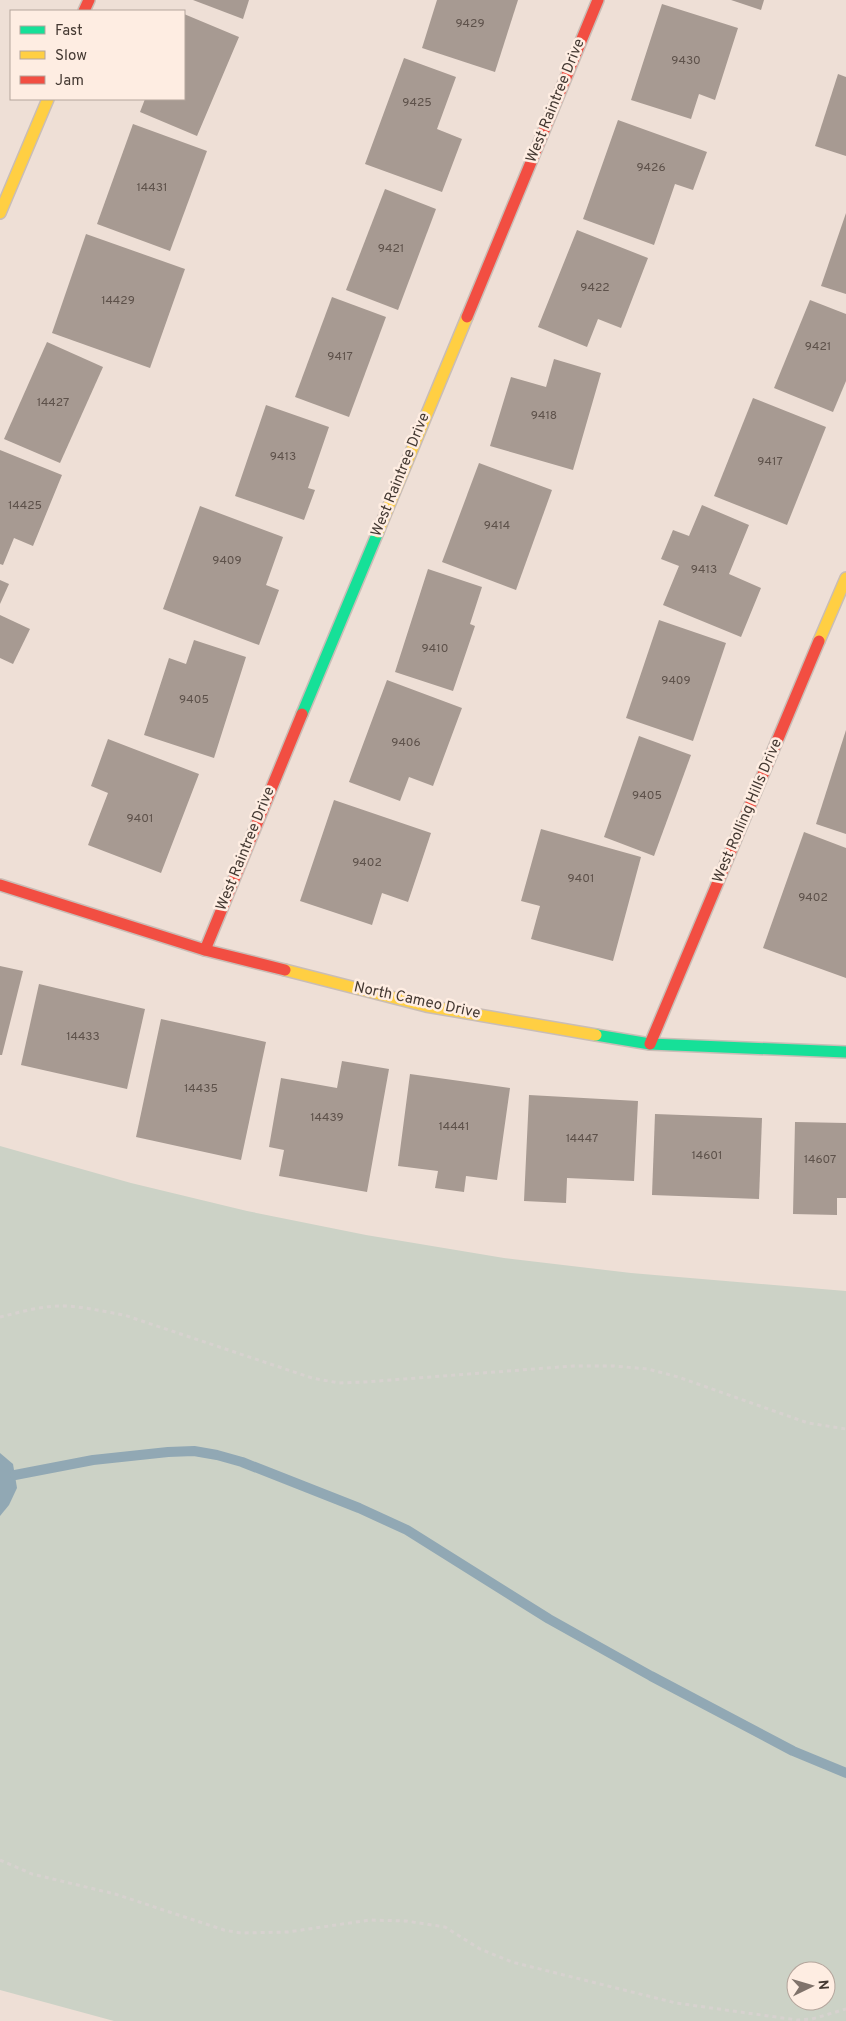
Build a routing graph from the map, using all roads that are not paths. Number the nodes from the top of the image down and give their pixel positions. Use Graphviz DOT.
graph roads {
  1 [pos="598,0"];
  2 [pos="48,100"];
  3 [pos="0,213"];
  4 [pos="846,578"];
  5 [pos="0,885"];
  6 [pos="204,950"];
  7 [pos="650,1044"];
  8 [pos="846,1052"];
  1 -- 6 [label="street, West Raintree Drive"];
  2 -- 3 [label="street"];
  4 -- 7 [label="street, West Rolling Hills Drive"];
  5 -- 6 [label="street, North Cameo Drive"];
  6 -- 7 [label="street, North Cameo Drive"];
  7 -- 8 [label="street, North Cameo Drive"];
}
